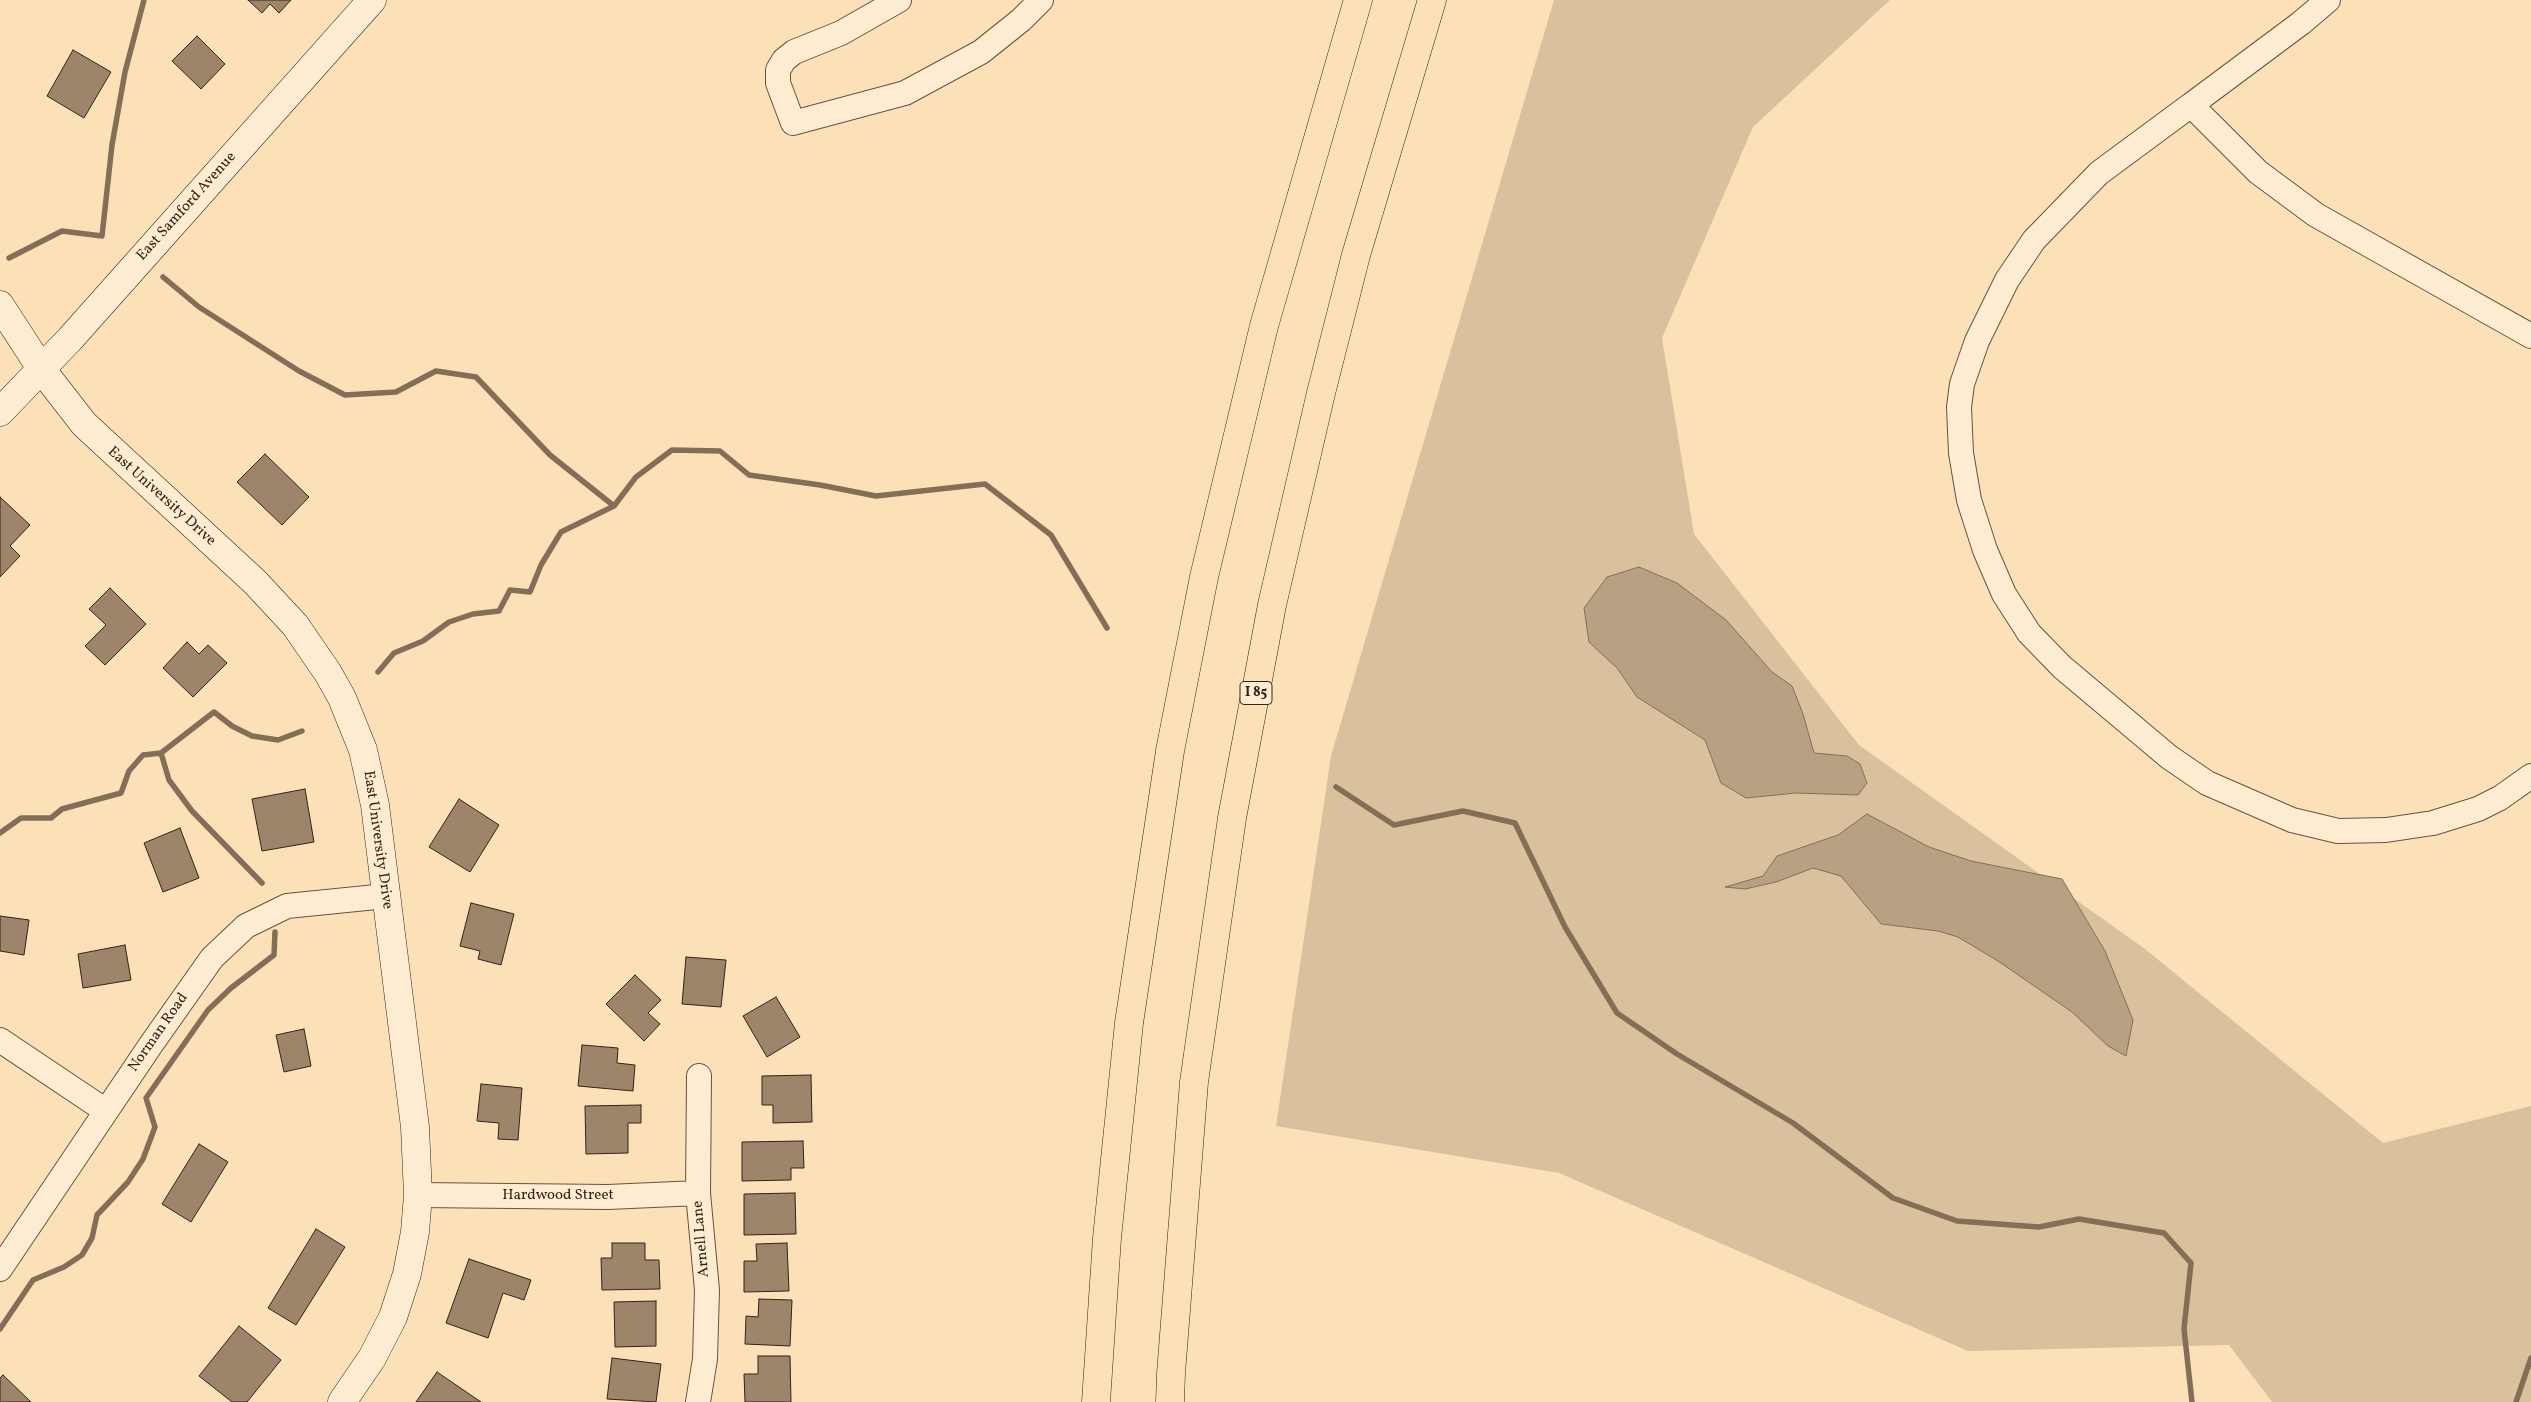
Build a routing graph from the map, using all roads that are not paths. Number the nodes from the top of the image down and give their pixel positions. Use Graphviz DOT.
graph roads {
  1 [pos="372,0"];
  2 [pos="899,0"];
  3 [pos="1040,0"];
  4 [pos="1358,0"];
  5 [pos="1432,0"];
  6 [pos="2328,0"];
  7 [pos="2191,105"];
  8 [pos="0,305"];
  9 [pos="2531,336"];
  10 [pos="42,370"];
  11 [pos="0,412"];
  12 [pos="2531,776"];
  13 [pos="386,896"];
  14 [pos="0,1040"];
  15 [pos="699,1076"];
  16 [pos="106,1111"];
  17 [pos="698,1193"];
  18 [pos="418,1195"];
  19 [pos="0,1269"];
  20 [pos="342,1402"];
  21 [pos="698,1402"];
  22 [pos="1096,1402"];
  23 [pos="1170,1402"];
  1 -- 10 [label="main road, East Samford Avenue"];
  2 -- 3 [label="street"];
  4 -- 22 [label="highway"];
  5 -- 23 [label="highway, I 85"];
  6 -- 7 [label="street"];
  7 -- 9 [label="street"];
  7 -- 12 [label="street"];
  8 -- 10 [label="main road, East University Drive"];
  10 -- 11 [label="main road, East Samford Avenue"];
  10 -- 13 [label="main road, East University Drive"];
  13 -- 16 [label="street, Norman Road"];
  13 -- 18 [label="main road, East University Drive"];
  14 -- 16 [label="street"];
  15 -- 17 [label="street, Arnell Lane"];
  16 -- 19 [label="street, Norman Road"];
  17 -- 18 [label="street, Hardwood Street"];
  17 -- 21 [label="street, Arnell Lane"];
  18 -- 20 [label="main road, East University Drive"];
}
